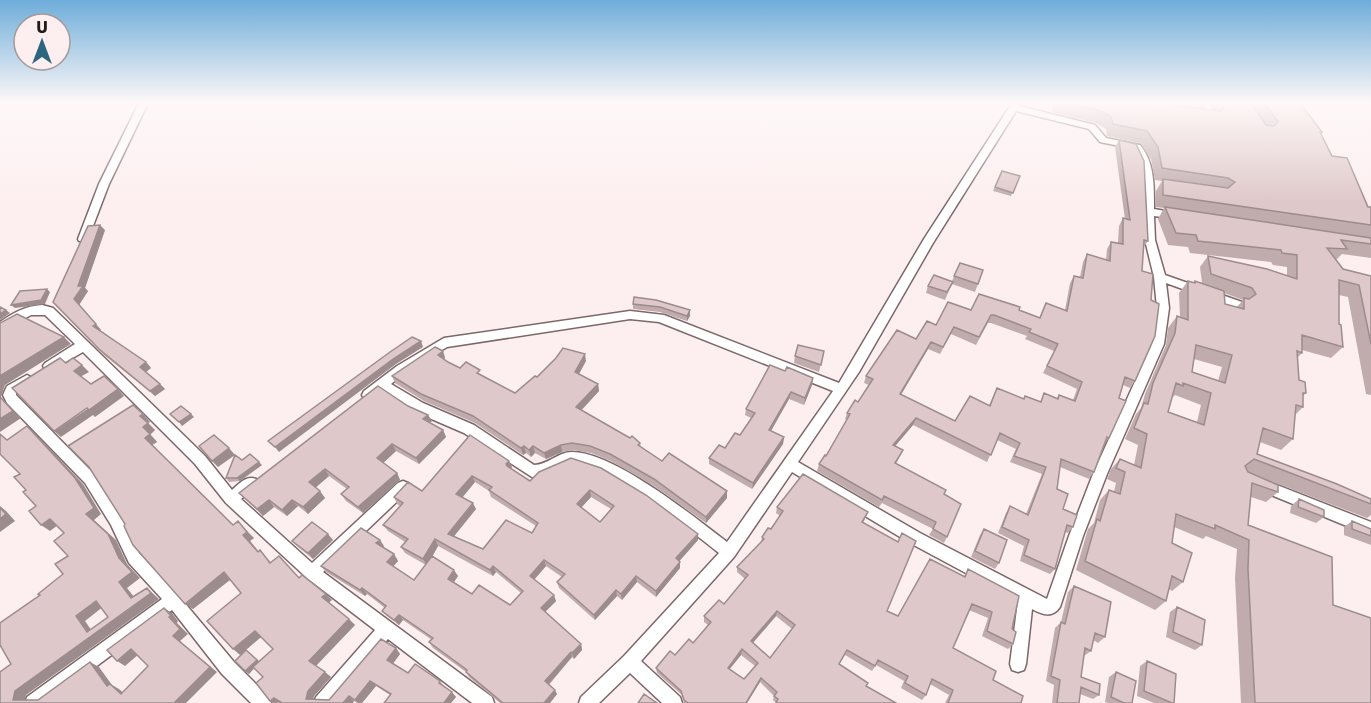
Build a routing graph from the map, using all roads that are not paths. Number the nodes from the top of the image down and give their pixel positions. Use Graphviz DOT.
graph roads {
  1 [pos="128,136"];
  2 [pos="997,136"];
  3 [pos="1099,136"];
  4 [pos="1149,184"];
  5 [pos="1161,186"];
  6 [pos="1149,212"];
  7 [pos="1193,217"];
  8 [pos="80,246"];
  9 [pos="1160,277"];
  10 [pos="1238,305"];
  11 [pos="0,328"];
  12 [pos="84,345"];
  13 [pos="382,384"];
  14 [pos="841,389"];
  15 [pos="356,404"];
  16 [pos="790,464"];
  17 [pos="258,478"];
  18 [pos="1253,482"];
  19 [pos="403,487"];
  20 [pos="231,499"];
  21 [pos="1371,529"];
  22 [pos="729,552"];
  23 [pos="312,573"];
  24 [pos="1026,598"];
  25 [pos="174,600"];
  26 [pos="386,628"];
  27 [pos="630,662"];
  28 [pos="1018,664"];
  29 [pos="33,703"];
  30 [pos="263,703"];
  31 [pos="322,703"];
  32 [pos="486,703"];
  33 [pos="587,703"];
  34 [pos="674,703"];
  1 -- 8 [label="street"];
  2 -- 14 [label="street"];
  3 -- 4 [label="street"];
  4 -- 5 [label="street"];
  4 -- 6 [label="street"];
  6 -- 7 [label="street"];
  6 -- 9 [label="street"];
  9 -- 10 [label="street"];
  9 -- 24 [label="street"];
  11 -- 12 [label="street"];
  12 -- 20 [label="street"];
  12 -- 25 [label="street"];
  13 -- 14 [label="street"];
  13 -- 15 [label="street"];
  13 -- 22 [label="street"];
  14 -- 16 [label="street"];
  16 -- 22 [label="street"];
  16 -- 24 [label="street"];
  17 -- 20 [label="street"];
  18 -- 21 [label="street"];
  19 -- 23 [label="street"];
  20 -- 23 [label="street"];
  22 -- 27 [label="street"];
  23 -- 26 [label="street"];
  24 -- 28 [label="street"];
  25 -- 29 [label="street"];
  25 -- 30 [label="street"];
  26 -- 31 [label="street"];
  26 -- 32 [label="street"];
  27 -- 33 [label="street"];
  27 -- 34 [label="street"];
}
